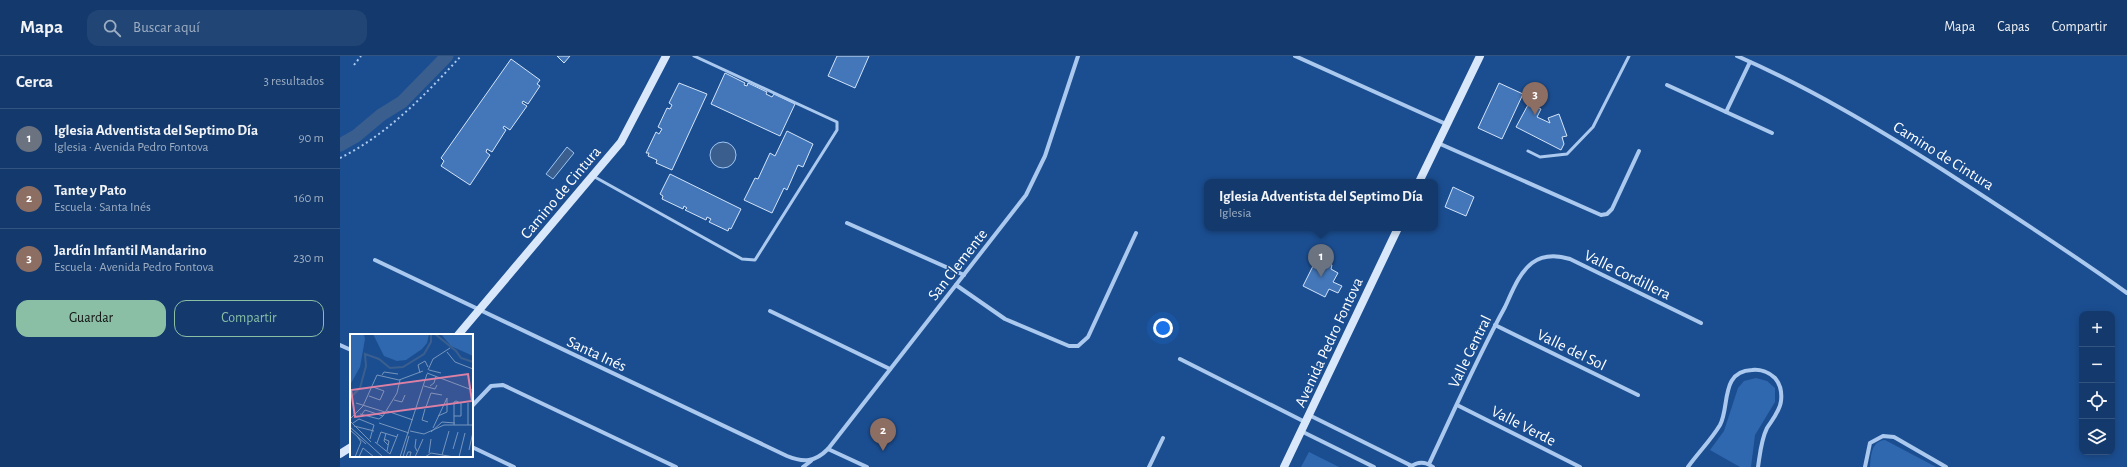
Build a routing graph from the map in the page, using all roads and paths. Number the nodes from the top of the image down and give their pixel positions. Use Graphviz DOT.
graph roads {
  1 [pos="361,56"];
  2 [pos="461,56"];
  3 [pos="666,56"];
  4 [pos="694,56"];
  5 [pos="1078,56"];
  6 [pos="1295,56"];
  7 [pos="1480,56"];
  8 [pos="1629,56"];
  9 [pos="1737,56"];
  10 [pos="1750,62"];
  11 [pos="354,64"];
  12 [pos="1667,85"];
  13 [pos="1726,112"];
  14 [pos="1447,125"];
  15 [pos="1772,133"];
  16 [pos="1438,143"];
  17 [pos="1639,151"];
  18 [pos="1528,152"];
  19 [pos="340,158"];
  20 [pos="591,175"];
  21 [pos="1421,179"];
  22 [pos="847,223"];
  23 [pos="1397,231"];
  24 [pos="1136,233"];
  25 [pos="1542,257"];
  26 [pos="375,260"];
  27 [pos="964,275"];
  28 [pos="956,285"];
  29 [pos="2127,293"];
  30 [pos="479,311"];
  31 [pos="770,311"];
  32 [pos="1701,323"];
  33 [pos="1495,325"];
  34 [pos="459,334"];
  35 [pos="340,345"];
  36 [pos="350,350"];
  37 [pos="1180,359"];
  38 [pos="890,369"];
  39 [pos="1638,395"];
  40 [pos="473,405"];
  41 [pos="1457,405"];
  42 [pos="1307,418"];
  43 [pos="1301,431"];
  44 [pos="1163,438"];
  45 [pos="473,447"];
  46 [pos="350,448"];
  47 [pos="828,448"];
  48 [pos="340,454"];
  49 [pos="811,460"];
  50 [pos="1429,464"];
  51 [pos="1411,466"];
  52 [pos="514,467"];
  53 [pos="676,467"];
  54 [pos="803,467"];
  55 [pos="809,467"];
  56 [pos="867,467"];
  57 [pos="1149,467"];
  58 [pos="1284,467"];
  59 [pos="1374,467"];
  60 [pos="1433,467"];
  61 [pos="1580,467"];
  62 [pos="1688,467"];
  63 [pos="1758,467"];
  64 [pos="1864,467"];
  65 [pos="1946,467"];
  1 -- 11 [label="path"];
  2 -- 19 [label="path"];
  3 -- 20 [label="street, Camino de Cintura"];
  4 -- 20 [label="lane"];
  5 -- 27 [label="street, San Clemente"];
  6 -- 14 [label="street"];
  7 -- 14 [label="street"];
  8 -- 18 [label="lane"];
  9 -- 10 [label="street, Camino de Cintura"];
  10 -- 13 [label="street"];
  10 -- 29 [label="street, Camino de Cintura"];
  12 -- 13 [label="street"];
  13 -- 15 [label="street"];
  14 -- 16 [label="street"];
  16 -- 17 [label="street"];
  16 -- 21 [label="street"];
  20 -- 30 [label="street, Camino de Cintura"];
  22 -- 27 [label="street"];
  23 -- 42 [label="street, Avenida Pedro Fontova"];
  24 -- 28 [label="street"];
  25 -- 32 [label="street, Valle Cordillera"];
  25 -- 33 [label="street, Valle Central"];
  26 -- 30 [label="street, Santa Inés"];
  27 -- 28 [label="street, San Clemente"];
  28 -- 38 [label="street, San Clemente"];
  30 -- 34 [label="street, Camino de Cintura"];
  30 -- 49 [label="street, Santa Inés"];
  31 -- 38 [label="street"];
  33 -- 39 [label="street, Valle del Sol"];
  33 -- 41 [label="street, Valle Central"];
  35 -- 36 [label="street"];
  37 -- 42 [label="street"];
  38 -- 47 [label="street, San Clemente"];
  40 -- 53 [label="street"];
  41 -- 50 [label="street, Valle Central"];
  41 -- 61 [label="street, Valle Verde"];
  42 -- 43 [label="street, Avenida Pedro Fontova"];
  42 -- 51 [label="street"];
  43 -- 58 [label="street, Avenida Pedro Fontova"];
  43 -- 59 [label="street"];
  44 -- 57 [label="street"];
  45 -- 52 [label="street"];
  46 -- 48 [label="street"];
  47 -- 49 [label="street, San Clemente"];
  47 -- 56 [label="street"];
  49 -- 54 [label="street, San Clemente"];
  49 -- 55 [label="street"];
  50 -- 51 [label="street"];
  50 -- 60 [label="street"];
  62 -- 63 [label="street"];
  64 -- 65 [label="street"];
}
